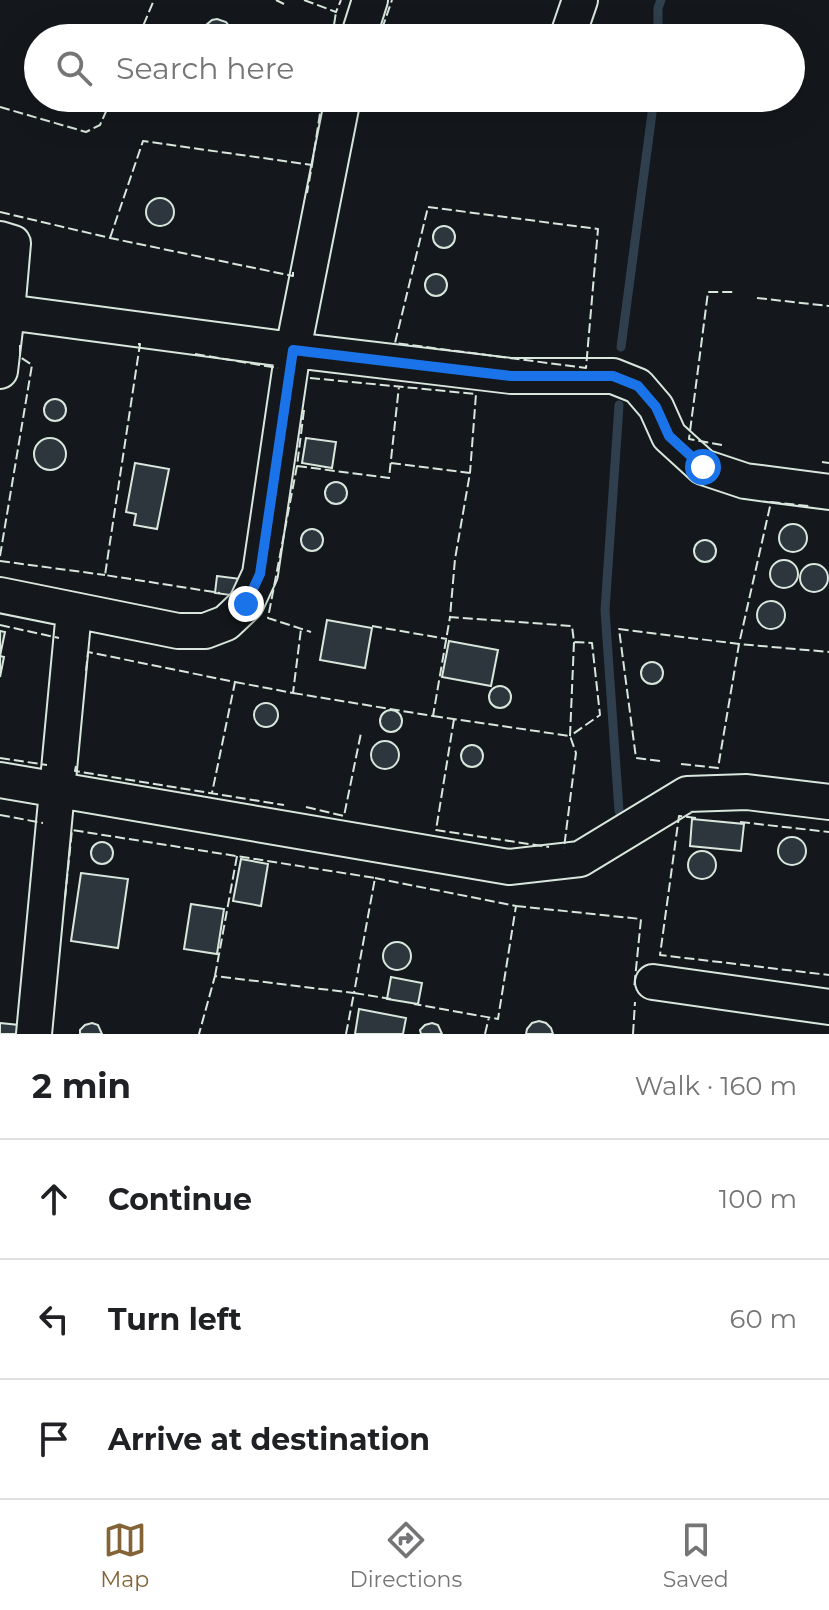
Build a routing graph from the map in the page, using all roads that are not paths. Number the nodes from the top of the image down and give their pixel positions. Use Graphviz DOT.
graph roads {
  1 [pos="370,0"];
  2 [pos="580,0"];
  3 [pos="362,24"];
  4 [pos="572,24"];
  5 [pos="340,112"];
  6 [pos="0,239"];
  7 [pos="7,312"];
  8 [pos="293,350"];
  9 [pos="0,371"];
  10 [pos="829,492"];
  11 [pos="0,595"];
  12 [pos="74,611"];
  13 [pos="0,780"];
  14 [pos="58,790"];
  15 [pos="829,802"];
  16 [pos="653,982"];
  17 [pos="829,1007"];
  18 [pos="34,1034"];
  1 -- 3 [label="street"];
  2 -- 4 [label="street"];
  5 -- 8 [label="street"];
  6 -- 7 [label="street"];
  7 -- 8 [label="street"];
  7 -- 9 [label="street"];
  8 -- 10 [label="street"];
  8 -- 12 [label="street"];
  11 -- 12 [label="street"];
  12 -- 14 [label="street"];
  13 -- 14 [label="street"];
  14 -- 15 [label="street"];
  14 -- 18 [label="street"];
  16 -- 17 [label="street"];
}
